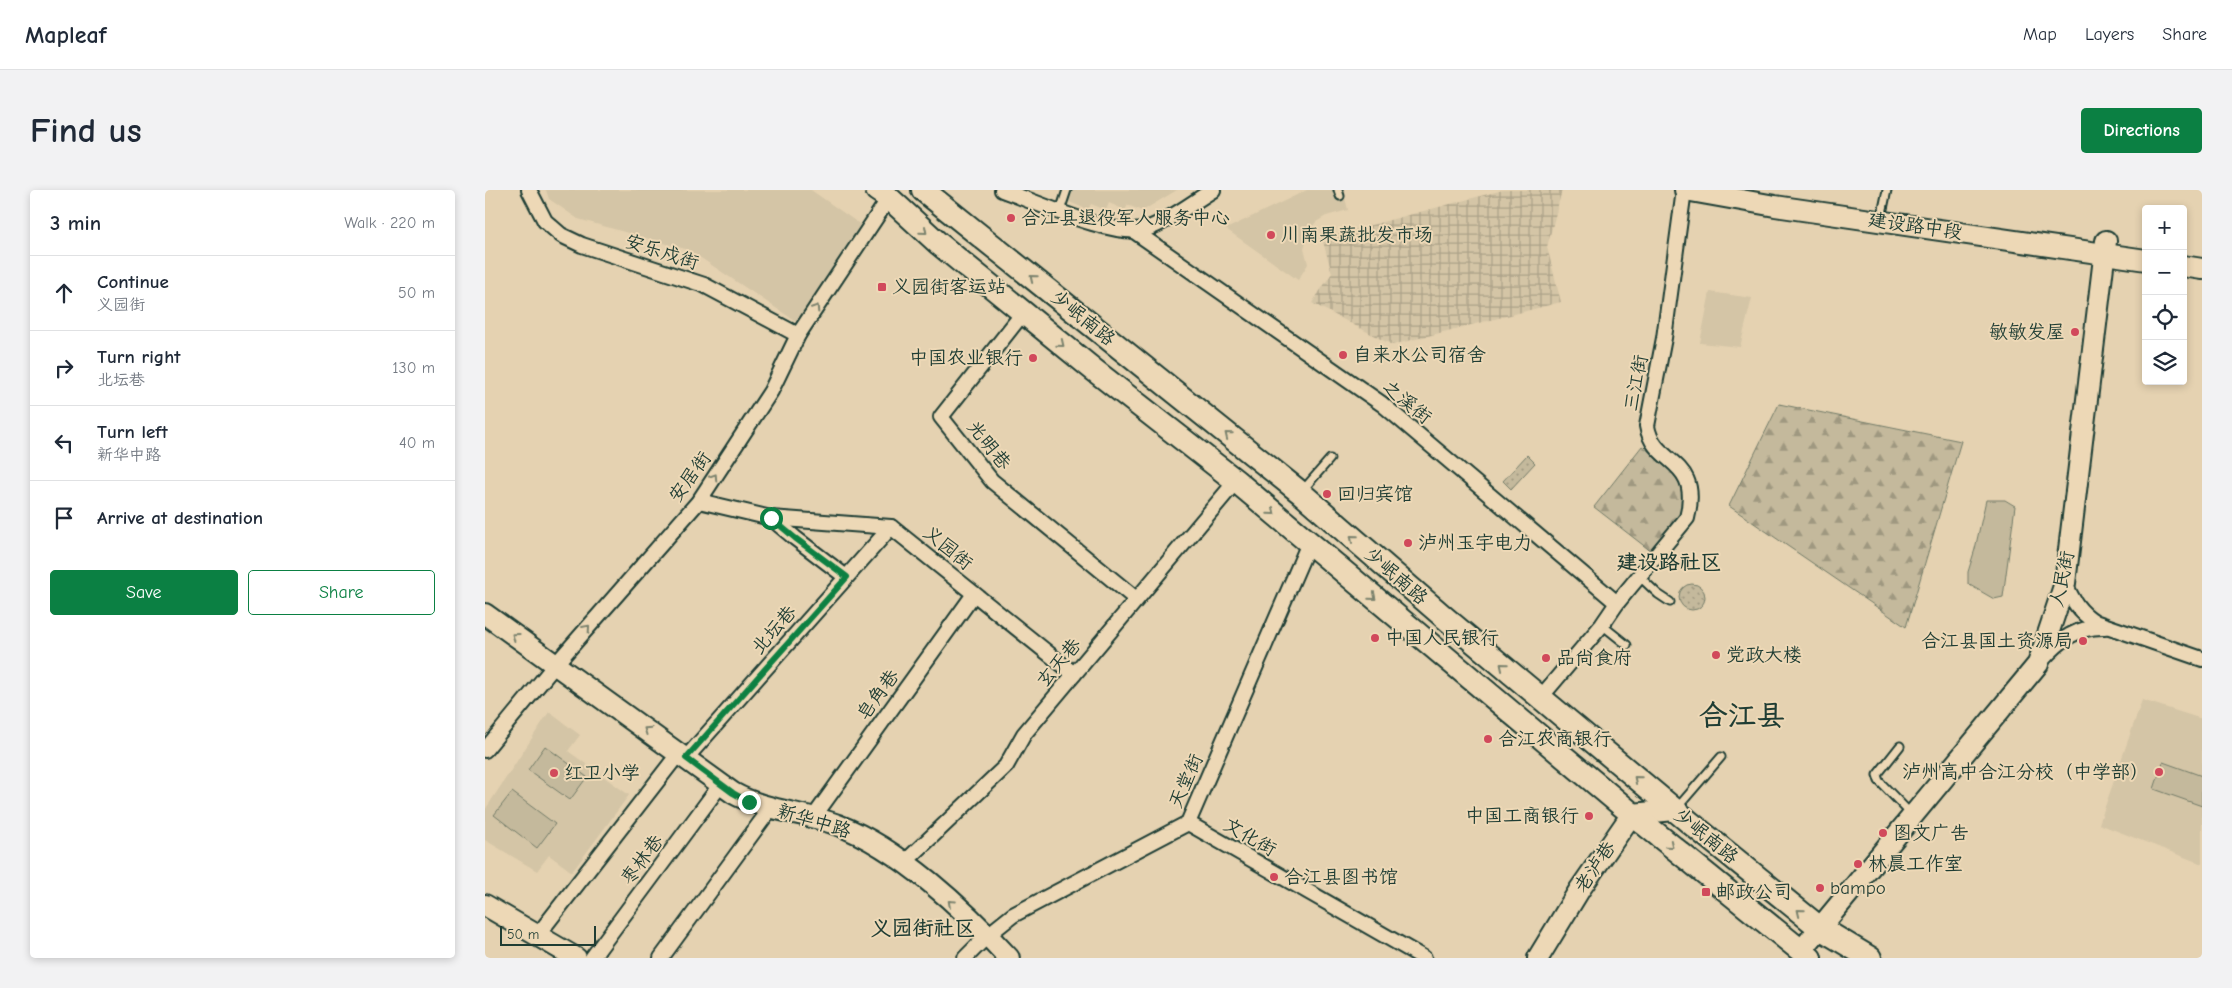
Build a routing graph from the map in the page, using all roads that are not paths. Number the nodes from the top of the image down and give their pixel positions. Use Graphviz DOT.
graph roads {
  1 [pos="529,190"];
  2 [pos="923,190"];
  3 [pos="1002,190"];
  4 [pos="1067,190"];
  5 [pos="1213,190"];
  6 [pos="1685,190"];
  7 [pos="1758,190"];
  8 [pos="883,194"];
  9 [pos="1885,199"];
  10 [pos="1060,211"];
  11 [pos="1134,231"];
  12 [pos="2142,247"];
  13 [pos="2105,248"];
  14 [pos="2187,254"];
  15 [pos="2202,256"];
  16 [pos="2142,259"];
  17 [pos="2187,267"];
  18 [pos="2202,269"];
  19 [pos="1023,313"];
  20 [pos="798,335"];
  21 [pos="1154,376"];
  22 [pos="1133,401"];
  23 [pos="1330,460"];
  24 [pos="1235,481"];
  25 [pos="1301,493"];
  26 [pos="699,501"];
  27 [pos="771,518"];
  28 [pos="891,527"];
  29 [pos="1309,543"];
  30 [pos="847,577"];
  31 [pos="1640,577"];
  32 [pos="2065,583"];
  33 [pos="974,594"];
  34 [pos="1136,599"];
  35 [pos="1670,602"];
  36 [pos="1617,603"];
  37 [pos="485,614"];
  38 [pos="1602,626"];
  39 [pos="2106,627"];
  40 [pos="1627,645"];
  41 [pos="2202,659"];
  42 [pos="2039,664"];
  43 [pos="555,665"];
  44 [pos="1074,674"];
  45 [pos="1541,697"];
  46 [pos="1596,743"];
  47 [pos="1901,746"];
  48 [pos="485,750"];
  49 [pos="683,755"];
  50 [pos="1721,756"];
  51 [pos="1574,766"];
  52 [pos="721,784"];
  53 [pos="771,808"];
  54 [pos="1675,810"];
  55 [pos="1632,814"];
  56 [pos="1913,816"];
  57 [pos="813,818"];
  58 [pos="1188,823"];
  59 [pos="905,862"];
  60 [pos="485,904"];
  61 [pos="1820,928"];
  62 [pos="988,935"];
  63 [pos="537,936"];
  64 [pos="1805,955"];
  65 [pos="576,958"];
  66 [pos="592,958"];
  67 [pos="661,958"];
  68 [pos="965,958"];
  69 [pos="1009,958"];
  70 [pos="1424,958"];
  71 [pos="1538,958"];
  72 [pos="1870,958"];
  1 -- 20 [label="street, 安乐戍街"];
  21 -- 2 [label="main road, 少岷南路, one-way"];
  3 -- 10 [label="street, 之溪街"];
  4 -- 10 [label="lane"];
  5 -- 11 [label="street, 之溪街"];
  6 -- 13 [label="street, 建设路中段"];
  6 -- 31 [label="street, 三江街"];
  7 -- 9 [label="street, 建设路中段"];
  8 -- 19 [label="main road, 少岷南路, one-way"];
  20 -- 8 [label="street, 安居街, one-way"];
  9 -- 13 [label="street, 建设路中段"];
  10 -- 11 [label="street, 之溪街"];
  11 -- 36 [label="street, 之溪街"];
  12 -- 13 [label="street, 建设路中段"];
  13 -- 16 [label="street, 建设路中段"];
  13 -- 32 [label="street, 人民街"];
  14 -- 15 [label="street"];
  17 -- 18 [label="street"];
  19 -- 22 [label="main road, 少岷南路, one-way"];
  19 -- 34 [label="street, 光明巷"];
  26 -- 20 [label="street, 安居街, one-way"];
  21 -- 22 [label="main road"];
  25 -- 21 [label="main road, 少岷南路, one-way"];
  22 -- 24 [label="main road, 少岷南路"];
  23 -- 25 [label="lane"];
  24 -- 29 [label="main road, 少岷南路, one-way"];
  24 -- 34 [label="street, 玄天巷"];
  45 -- 25 [label="main road, 少岷南路, one-way"];
  26 -- 27 [label="street"];
  43 -- 26 [label="street, 安居街, one-way"];
  27 -- 28 [label="street"];
  27 -- 30 [label="street"];
  28 -- 30 [label="street, 北坛巷"];
  28 -- 33 [label="street, 义园街"];
  29 -- 51 [label="main road, 少岷南路, one-way"];
  29 -- 58 [label="street, 天堂街"];
  30 -- 49 [label="street, 北坛巷"];
  31 -- 35 [label="lane"];
  31 -- 36 [label="street, 三江街"];
  32 -- 39 [label="street"];
  32 -- 42 [label="street, 人民街"];
  33 -- 44 [label="street, 义园街"];
  33 -- 57 [label="street, 皂角巷"];
  34 -- 44 [label="street, 玄天巷"];
  36 -- 38 [label="street, 三江街"];
  43 -- 37 [label="street, 新华中路, one-way"];
  38 -- 40 [label="lane"];
  38 -- 45 [label="street, 三江街"];
  39 -- 41 [label="street"];
  39 -- 42 [label="street"];
  42 -- 56 [label="street, 人民街"];
  43 -- 48 [label="street, 安居街"];
  49 -- 43 [label="street, 新华中路, one-way"];
  44 -- 59 [label="street, 玄天巷"];
  45 -- 46 [label="main road, 少岷南路"];
  46 -- 51 [label="main road"];
  54 -- 46 [label="main road, 少岷南路, one-way"];
  47 -- 56 [label="lane"];
  49 -- 52 [label="street, 新华中路"];
  49 -- 63 [label="street, 北坛巷"];
  50 -- 54 [label="lane"];
  51 -- 55 [label="main road, 少岷南路"];
  52 -- 53 [label="street, 新华中路"];
  52 -- 66 [label="street, 枣林巷"];
  53 -- 57 [label="street, 新华中路"];
  53 -- 67 [label="street"];
  54 -- 55 [label="street"];
  61 -- 54 [label="main road, 少岷南路, one-way"];
  55 -- 64 [label="main road, 少岷南路, one-way"];
  55 -- 71 [label="street, 老泸巷"];
  56 -- 61 [label="street, 人民街"];
  57 -- 59 [label="street, 新华中路"];
  58 -- 62 [label="street, 天堂街"];
  58 -- 70 [label="street, 文化街"];
  62 -- 59 [label="street, 新华中路, one-way"];
  60 -- 63 [label="street"];
  61 -- 64 [label="street, 人民街"];
  61 -- 72 [label="main road, 少岷南路"];
  62 -- 68 [label="street, 天堂街"];
  62 -- 69 [label="street, 新华中路"];
  63 -- 65 [label="street"];
}
